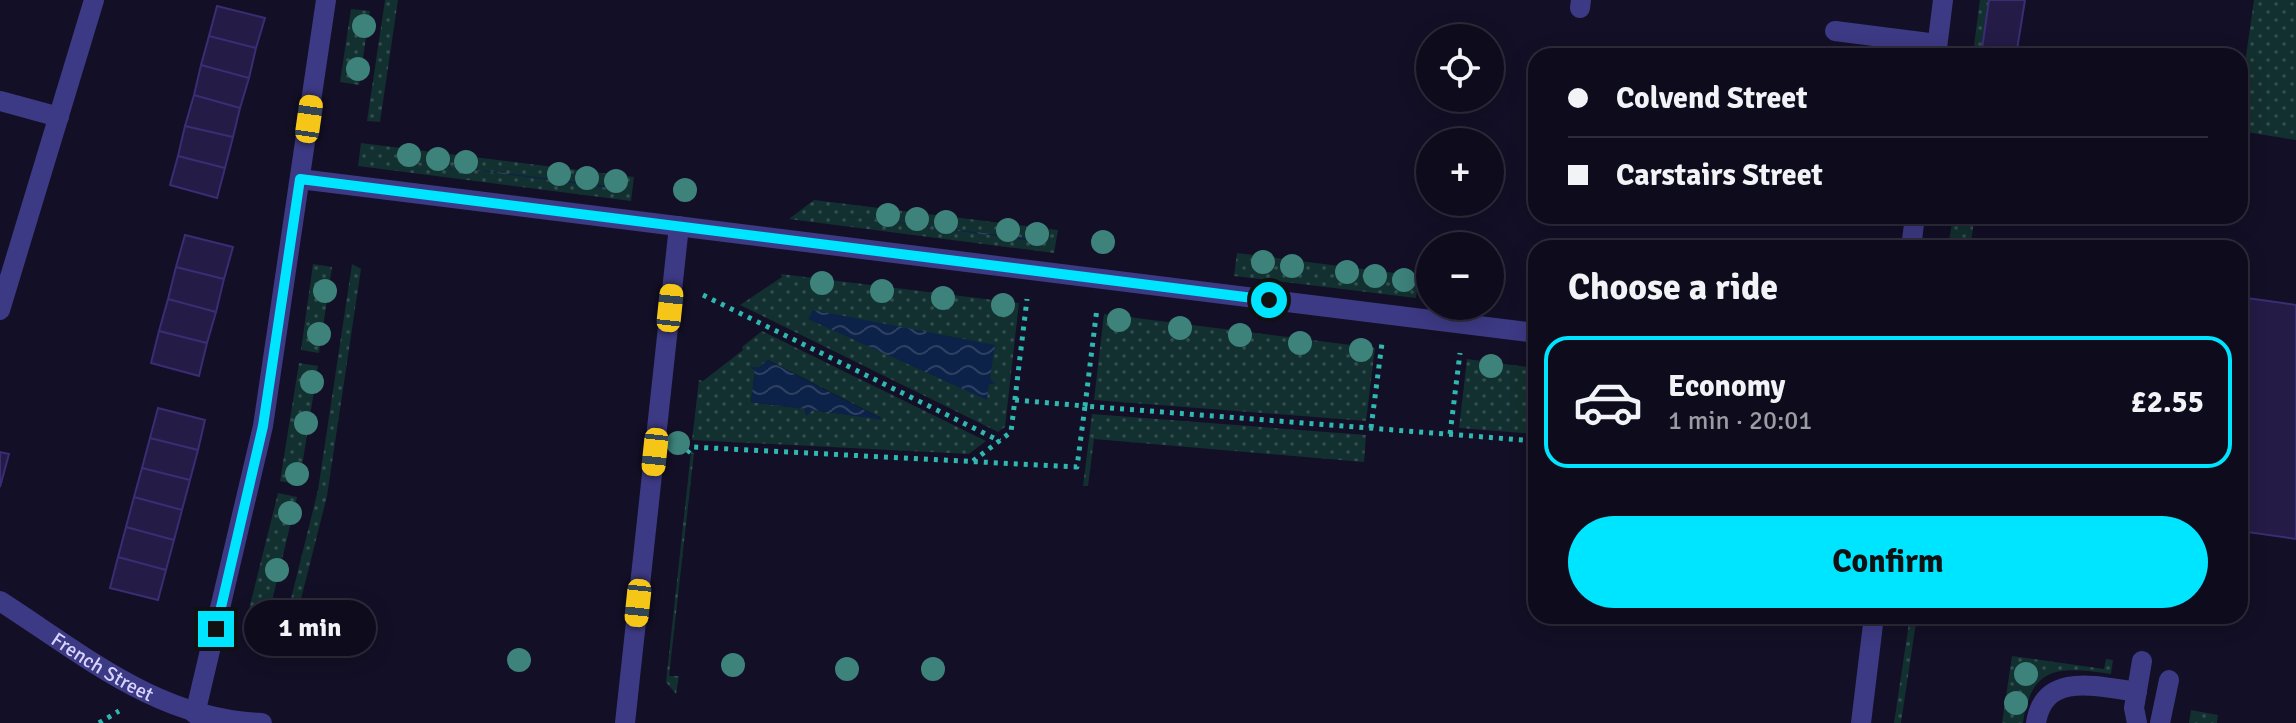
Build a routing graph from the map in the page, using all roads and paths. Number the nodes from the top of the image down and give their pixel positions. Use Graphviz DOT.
graph roads {
  1 [pos="94,0"];
  2 [pos="326,0"];
  3 [pos="1943,0"];
  4 [pos="1835,31"];
  5 [pos="1925,48"];
  6 [pos="1936,48"];
  7 [pos="0,101"];
  8 [pos="59,117"];
  9 [pos="300,179"];
  10 [pos="679,226"];
  11 [pos="1030,270"];
  12 [pos="1100,279"];
  13 [pos="673,280"];
  14 [pos="0,310"];
  15 [pos="1385,314"];
  16 [pos="1463,324"];
  17 [pos="1528,332"];
  18 [pos="1015,400"];
  19 [pos="1085,406"];
  20 [pos="1371,428"];
  21 [pos="1450,434"];
  22 [pos="1528,440"];
  23 [pos="1000,441"];
  24 [pos="655,452"];
  25 [pos="973,461"];
  26 [pos="0,601"];
  27 [pos="1873,624"];
  28 [pos="2142,661"];
  29 [pos="2169,680"];
  30 [pos="2137,692"];
  31 [pos="195,714"];
  32 [pos="262,723"];
  33 [pos="625,723"];
  34 [pos="1861,723"];
  35 [pos="2036,723"];
  36 [pos="2137,723"];
  37 [pos="2160,723"];
  1 -- 8 [label="street"];
  2 -- 9 [label="street"];
  3 -- 6 [label="street"];
  4 -- 5 [label="street"];
  7 -- 8 [label="street"];
  8 -- 14 [label="street"];
  9 -- 10 [label="street"];
  9 -- 31 [label="street"];
  10 -- 11 [label="street"];
  10 -- 13 [label="street"];
  11 -- 12 [label="street"];
  11 -- 18 [label="path"];
  12 -- 15 [label="street"];
  12 -- 19 [label="path"];
  13 -- 23 [label="path"];
  13 -- 24 [label="street"];
  15 -- 16 [label="street"];
  15 -- 20 [label="path"];
  16 -- 17 [label="street"];
  16 -- 21 [label="path"];
  18 -- 19 [label="path"];
  18 -- 23 [label="path"];
  19 -- 20 [label="path"];
  19 -- 25 [label="path"];
  20 -- 21 [label="path"];
  21 -- 22 [label="path"];
  23 -- 25 [label="path"];
  24 -- 25 [label="path"];
  24 -- 33 [label="street"];
  26 -- 31 [label="street, French Street"];
  27 -- 34 [label="street"];
  28 -- 30 [label="street"];
  29 -- 37 [label="street"];
  30 -- 35 [label="street"];
  30 -- 36 [label="street"];
  31 -- 32 [label="street, French Street"];
}
